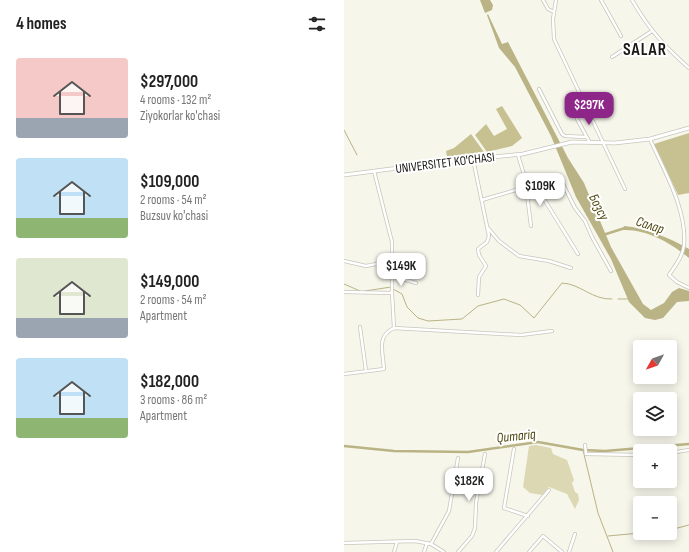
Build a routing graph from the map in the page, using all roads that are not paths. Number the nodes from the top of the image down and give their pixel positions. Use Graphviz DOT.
graph roads {
  1 [pos="543,0"];
  2 [pos="556,0"];
  3 [pos="601,0"];
  4 [pos="632,0"];
  5 [pos="554,12"];
  6 [pos="652,31"];
  7 [pos="621,36"];
  8 [pos="612,57"];
  9 [pos="689,68"];
  10 [pos="539,89"];
  11 [pos="578,119"];
  12 [pos="689,128"];
  13 [pos="586,137"];
  14 [pos="650,139"];
  15 [pos="589,141"];
  16 [pos="602,142"];
  17 [pos="518,155"];
  18 [pos="473,159"];
  19 [pos="374,171"];
  20 [pos="344,175"];
  21 [pos="525,178"];
  22 [pos="562,182"];
  23 [pos="526,187"];
  24 [pos="624,189"];
  25 [pos="482,200"];
  26 [pos="530,226"];
  27 [pos="487,228"];
  28 [pos="578,254"];
  29 [pos="392,259"];
  30 [pos="344,261"];
  31 [pos="410,263"];
  32 [pos="571,268"];
  33 [pos="611,271"];
  34 [pos="392,276"];
  35 [pos="416,283"];
  36 [pos="689,288"];
  37 [pos="344,292"];
  38 [pos="392,293"];
  39 [pos="478,295"];
  40 [pos="360,327"];
  41 [pos="394,328"];
  42 [pos="552,331"];
  43 [pos="366,371"];
  44 [pos="344,374"];
  45 [pos="585,445"];
  46 [pos="514,449"];
  47 [pos="689,450"];
  48 [pos="677,452"];
  49 [pos="485,454"];
  50 [pos="633,455"];
  51 [pos="458,458"];
  52 [pos="549,490"];
  53 [pos="528,516"];
  54 [pos="575,534"];
  55 [pos="397,542"];
  56 [pos="344,543"];
  57 [pos="427,543"];
  58 [pos="431,544"];
  59 [pos="394,552"];
  60 [pos="424,552"];
  61 [pos="444,552"];
  62 [pos="458,552"];
  63 [pos="496,552"];
  64 [pos="529,552"];
  65 [pos="560,552"];
  66 [pos="569,552"];
  1 -- 5 [label="street"];
  2 -- 5 [label="street"];
  3 -- 7 [label="street"];
  4 -- 6 [label="street"];
  5 -- 16 [label="street"];
  6 -- 8 [label="street"];
  6 -- 9 [label="street"];
  10 -- 13 [label="street"];
  11 -- 13 [label="street"];
  12 -- 14 [label="main road"];
  13 -- 15 [label="street"];
  14 -- 16 [label="main road"];
  14 -- 36 [label="street"];
  15 -- 16 [label="main road"];
  15 -- 17 [label="main road, UNIVERSITET KO'CHASI"];
  16 -- 24 [label="street"];
  17 -- 18 [label="main road, UNIVERSITET KO'CHASI"];
  17 -- 21 [label="street"];
  18 -- 19 [label="main road, UNIVERSITET KO'CHASI"];
  18 -- 25 [label="street"];
  19 -- 20 [label="main road, UNIVERSITET KO'CHASI"];
  19 -- 29 [label="street"];
  21 -- 23 [label="street"];
  21 -- 28 [label="street"];
  22 -- 33 [label="street"];
  23 -- 25 [label="street"];
  23 -- 26 [label="street"];
  25 -- 27 [label="street"];
  27 -- 32 [label="street"];
  27 -- 39 [label="street"];
  29 -- 30 [label="street"];
  29 -- 31 [label="street"];
  29 -- 34 [label="street"];
  34 -- 35 [label="street"];
  34 -- 38 [label="street"];
  37 -- 38 [label="street"];
  38 -- 41 [label="street"];
  40 -- 43 [label="street"];
  41 -- 42 [label="street"];
  41 -- 43 [label="street"];
  43 -- 44 [label="street"];
  45 -- 50 [label="street"];
  46 -- 53 [label="street"];
  47 -- 48 [label="street"];
  49 -- 62 [label="street"];
  51 -- 58 [label="street"];
  52 -- 53 [label="street"];
  53 -- 63 [label="street"];
  54 -- 66 [label="street"];
  55 -- 56 [label="street"];
  55 -- 57 [label="street"];
  55 -- 59 [label="street"];
  57 -- 58 [label="street"];
  57 -- 60 [label="street"];
  58 -- 61 [label="street"];
  64 -- 65 [label="street"];
}
